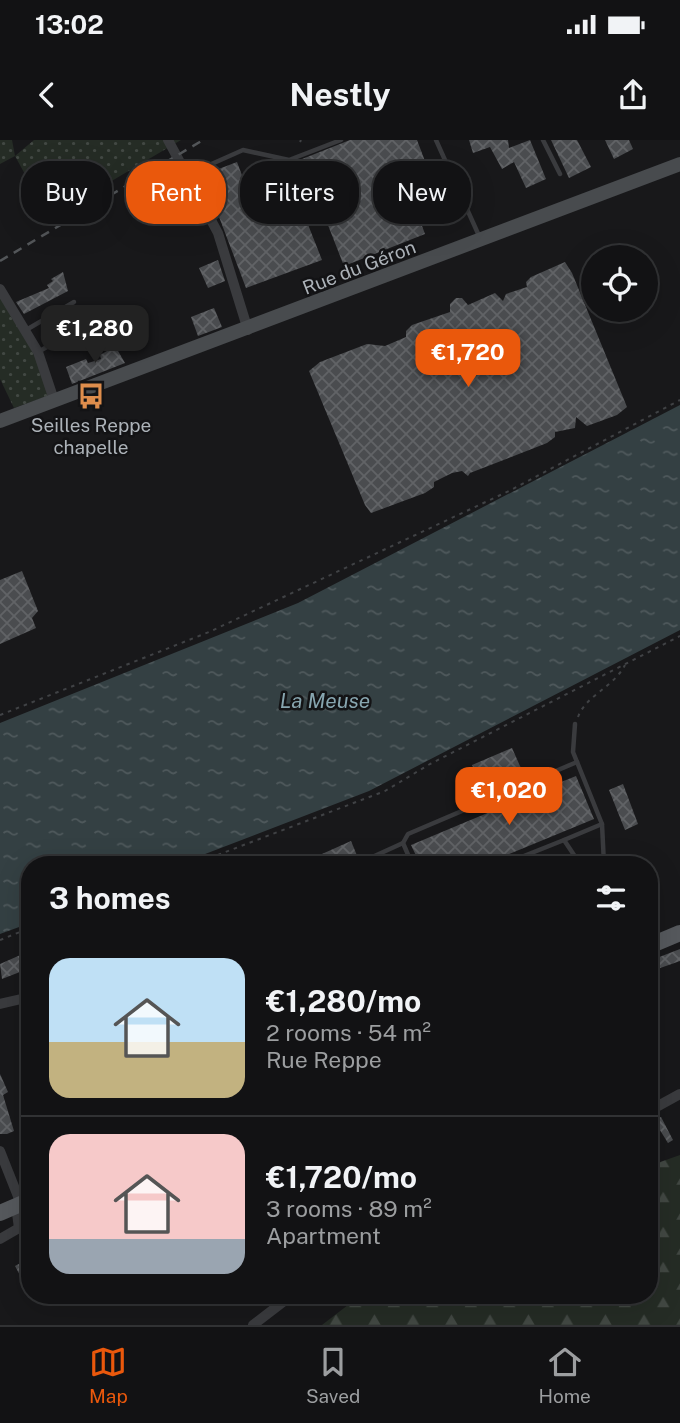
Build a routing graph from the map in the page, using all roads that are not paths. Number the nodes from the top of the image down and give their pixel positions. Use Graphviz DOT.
graph roads {
  1 [pos="168,140"];
  2 [pos="341,140"];
  3 [pos="436,140"];
  4 [pos="543,140"];
  5 [pos="181,161"];
  6 [pos="218,161"];
  7 [pos="680,164"];
  8 [pos="560,174"];
  9 [pos="214,224"];
  10 [pos="481,241"];
  11 [pos="0,289"];
  12 [pos="74,302"];
  13 [pos="91,322"];
  14 [pos="248,330"];
  15 [pos="26,331"];
  16 [pos="38,352"];
  17 [pos="54,400"];
  18 [pos="0,421"];
  19 [pos="575,724"];
  20 [pos="577,762"];
  21 [pos="602,824"];
  22 [pos="564,840"];
  23 [pos="404,843"];
  24 [pos="375,856"];
  25 [pos="409,856"];
  26 [pos="524,856"];
  27 [pos="575,856"];
  28 [pos="604,856"];
  29 [pos="680,933"];
  30 [pos="658,942"];
  31 [pos="21,1000"];
  32 [pos="0,1004"];
  33 [pos="680,1094"];
  34 [pos="658,1106"];
  35 [pos="0,1152"];
  36 [pos="21,1201"];
  37 [pos="21,1203"];
  38 [pos="21,1211"];
  39 [pos="0,1213"];
  40 [pos="0,1239"];
  41 [pos="280,1304"];
  42 [pos="253,1325"];
  1 -- 5 [label="street"];
  2 -- 6 [label="lane"];
  3 -- 10 [label="lane"];
  4 -- 8 [label="lane"];
  7 -- 10 [label="main road, Rue du Géron"];
  9 -- 14 [label="street"];
  10 -- 14 [label="main road, Rue du Géron"];
  11 -- 15 [label="street"];
  12 -- 15 [label="lane"];
  13 -- 16 [label="lane"];
  14 -- 17 [label="main road, Rue du Géron"];
  15 -- 16 [label="street"];
  16 -- 17 [label="street"];
  17 -- 18 [label="main road, Rue du Géron"];
  19 -- 20 [label="lane"];
  20 -- 21 [label="lane"];
  20 -- 23 [label="lane"];
  21 -- 22 [label="lane"];
  21 -- 28 [label="lane"];
  22 -- 26 [label="lane"];
  22 -- 27 [label="lane"];
  23 -- 24 [label="lane"];
  23 -- 25 [label="lane"];
  29 -- 30 [label="main road"];
  31 -- 32 [label="street"];
  33 -- 34 [label="street"];
  35 -- 36 [label="street"];
  37 -- 39 [label="main road"];
  38 -- 40 [label="street"];
  41 -- 42 [label="street"];
}
